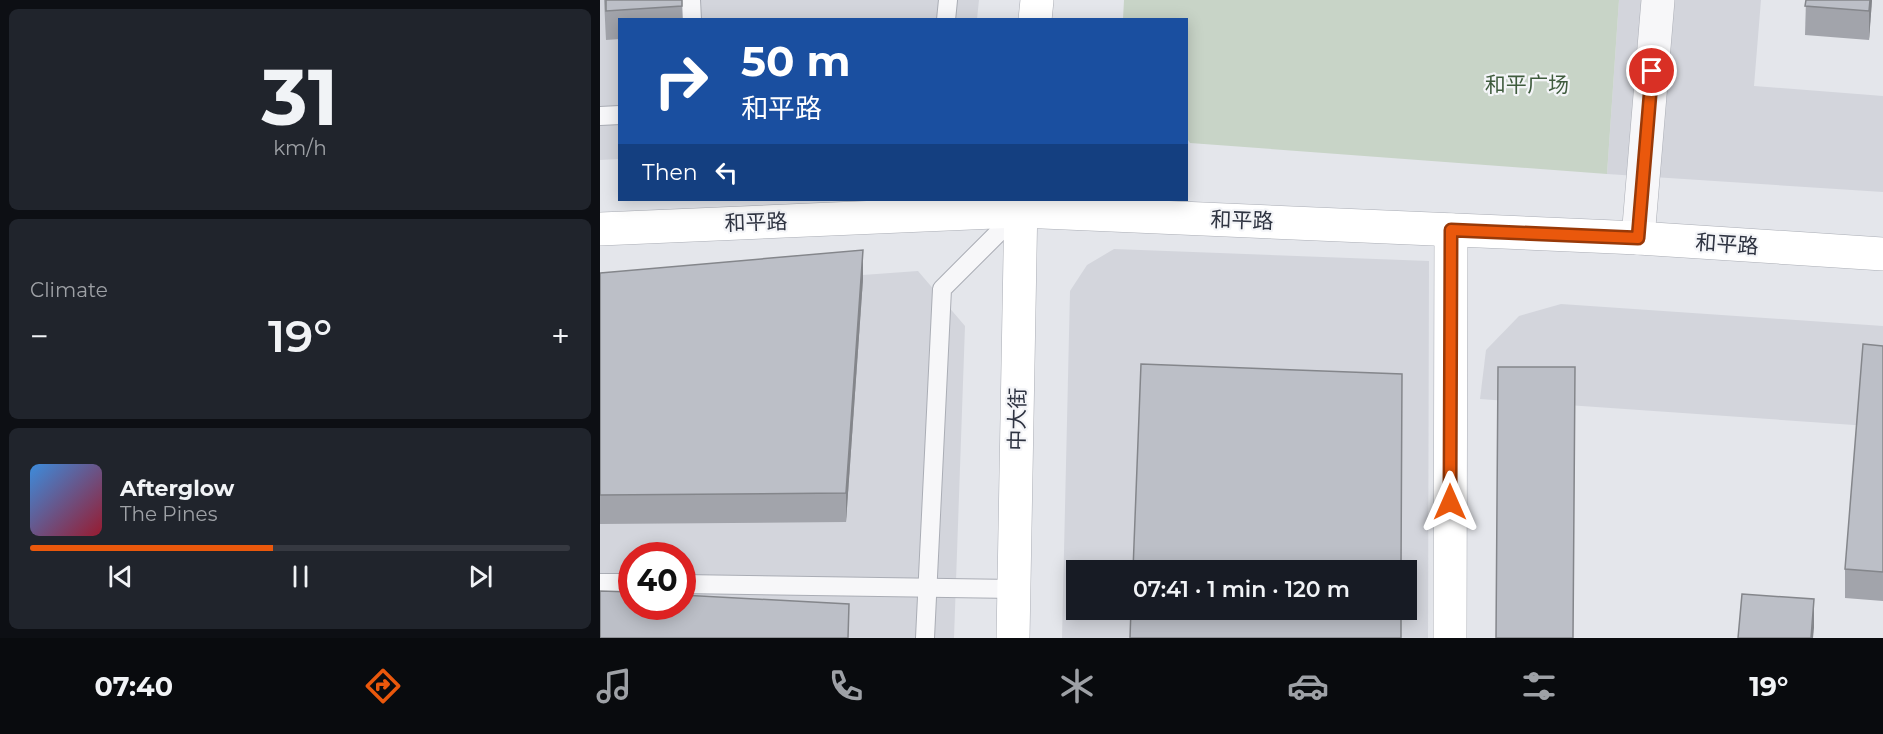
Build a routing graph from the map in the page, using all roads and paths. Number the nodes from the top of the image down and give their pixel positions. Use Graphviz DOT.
graph roads {
  1 [pos="691,0"];
  2 [pos="948,0"];
  3 [pos="1037,0"];
  4 [pos="1658,0"];
  5 [pos="692,18"];
  6 [pos="946,18"];
  7 [pos="1035,18"];
  8 [pos="618,115"];
  9 [pos="600,116"];
  10 [pos="1017,203"];
  11 [pos="600,229"];
  12 [pos="1451,230"];
  13 [pos="1638,238"];
  14 [pos="1883,254"];
  15 [pos="600,583"];
  16 [pos="618,583"];
  17 [pos="696,584"];
  18 [pos="926,588"];
  19 [pos="1014,589"];
  20 [pos="925,638"];
  21 [pos="1013,638"];
  22 [pos="1450,638"];
  1 -- 5 [label="lane"];
  2 -- 6 [label="lane"];
  3 -- 7 [label="main road"];
  4 -- 13 [label="street"];
  8 -- 9 [label="lane"];
  10 -- 11 [label="main road, 和平路"];
  10 -- 12 [label="main road, 和平路"];
  10 -- 18 [label="lane"];
  10 -- 19 [label="main road, 中大街"];
  12 -- 13 [label="main road, 和平路"];
  12 -- 22 [label="main road"];
  13 -- 14 [label="main road, 和平路"];
  15 -- 16 [label="lane"];
  17 -- 18 [label="lane"];
  18 -- 19 [label="lane"];
  18 -- 20 [label="lane"];
  19 -- 21 [label="main road, 中大街"];
}
